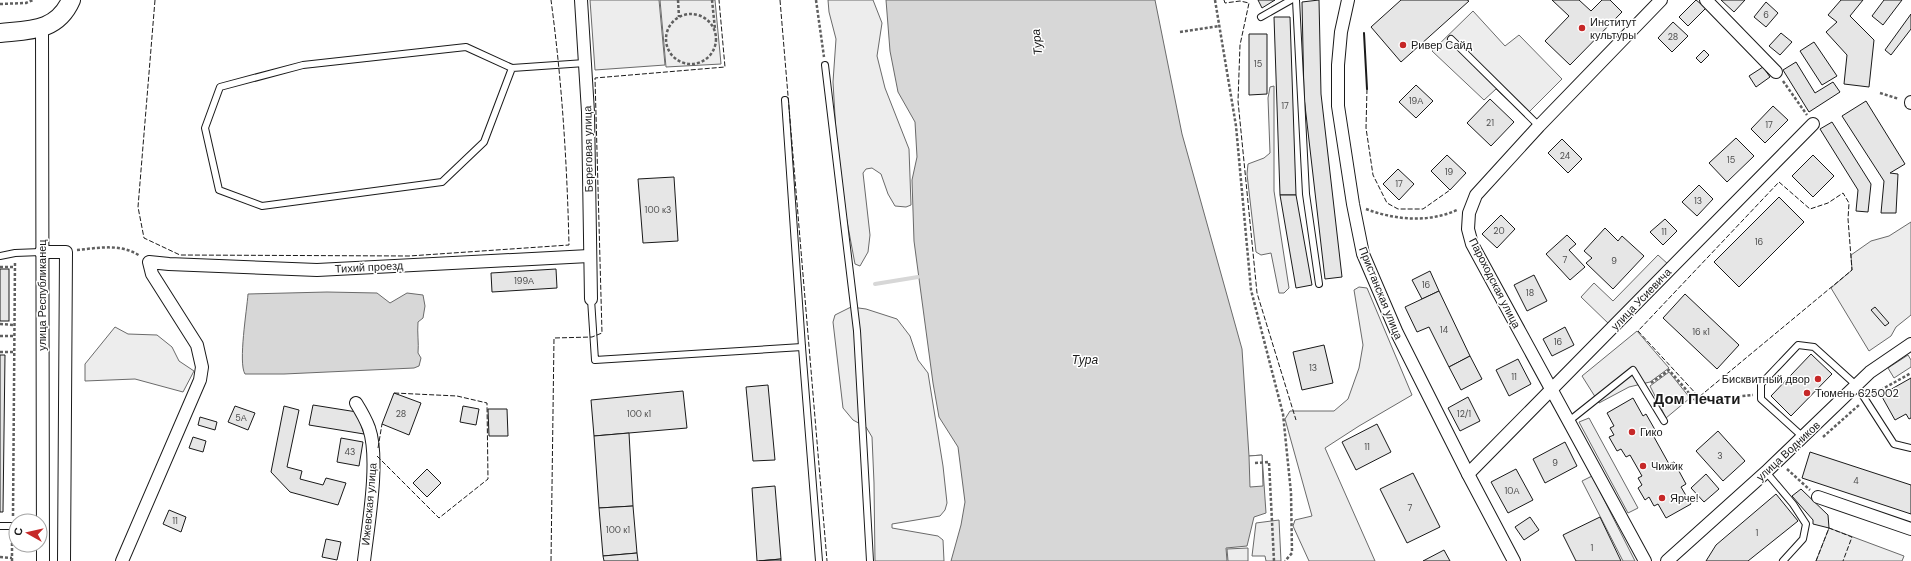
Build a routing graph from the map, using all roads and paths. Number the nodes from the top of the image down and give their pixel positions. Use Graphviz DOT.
graph roads {
  1 [pos="33,0"];
  2 [pos="70,0"];
  3 [pos="581,0"];
  4 [pos="678,0"];
  5 [pos="712,0"];
  6 [pos="816,0"];
  7 [pos="1215,0"];
  8 [pos="1291,0"];
  9 [pos="1296,0"];
  10 [pos="1348,0"];
  11 [pos="1661,0"];
  12 [pos="1706,0"];
  13 [pos="0,4"];
  14 [pos="1261,16"];
  15 [pos="679,17"];
  16 [pos="1219,26"];
  17 [pos="42,28"];
  18 [pos="715,32"];
  19 [pos="1180,32"];
  20 [pos="0,33"];
  21 [pos="1451,39"];
  22 [pos="585,63"];
  23 [pos="825,65"];
  24 [pos="512,68"];
  25 [pos="1776,72"];
  26 [pos="1880,93"];
  27 [pos="785,100"];
  28 [pos="1911,103"];
  29 [pos="1813,124"];
  30 [pos="1539,126"];
  31 [pos="1472,202"];
  32 [pos="1353,204"];
  33 [pos="41,252"];
  34 [pos="66,252"];
  35 [pos="15,253"];
  36 [pos="0,256"];
  37 [pos="589,256"];
  38 [pos="149,262"];
  39 [pos="0,267"];
  40 [pos="15,267"];
  41 [pos="1319,284"];
  42 [pos="591,299"];
  43 [pos="0,324"];
  44 [pos="14,324"];
  45 [pos="0,336"];
  46 [pos="13,336"];
  47 [pos="1911,344"];
  48 [pos="802,347"];
  49 [pos="0,352"];
  50 [pos="14,352"];
  51 [pos="1911,373"];
  52 [pos="1856,385"];
  53 [pos="1644,389"];
  54 [pos="1552,390"];
  55 [pos="1761,394"];
  56 [pos="1865,400"];
  57 [pos="356,403"];
  58 [pos="1569,421"];
  59 [pos="1664,421"];
  60 [pos="1803,437"];
  61 [pos="1820,439"];
  62 [pos="1911,448"];
  63 [pos="1255,463"];
  64 [pos="1792,464"];
  65 [pos="1766,472"];
  66 [pos="1468,474"];
  67 [pos="1818,497"];
  68 [pos="13,513"];
  69 [pos="41,513"];
  70 [pos="1911,528"];
  71 [pos="0,558"];
  72 [pos="12,559"];
  73 [pos="64,561"];
  74 [pos="122,561"];
  75 [pos="364,561"];
  76 [pos="819,561"];
  77 [pos="870,561"];
  78 [pos="1274,561"];
  79 [pos="1285,561"];
  80 [pos="1514,561"];
  81 [pos="1645,561"];
  82 [pos="1667,561"];
  83 [pos="1783,561"];
  1 -- 13 [label="path"];
  2 -- 17 [label="street"];
  3 -- 22 [label="street, Береговая улица"];
  4 -- 15 [label="path"];
  5 -- 18 [label="path"];
  6 -- 23 [label="path"];
  7 -- 16 [label="path"];
  8 -- 14 [label="lane"];
  9 -- 41 [label="lane"];
  10 -- 32 [label="street, Пристанская улица"];
  11 -- 30 [label="street, Пароходская улица"];
  12 -- 25 [label="street"];
  15 -- 18 [label="path"];
  15 -- 18 [label="path"];
  16 -- 19 [label="path"];
  16 -- 79 [label="path"];
  17 -- 20 [label="street"];
  17 -- 33 [label="street, улица Республиканец"];
  21 -- 30 [label="lane"];
  22 -- 24 [label="lane"];
  22 -- 37 [label="street, Береговая улица"];
  23 -- 77 [label="lane"];
  24 -- 24 [label="lane"];
  25 -- 29 [label="path"];
  26 -- 28 [label="path"];
  27 -- 48 [label="lane"];
  29 -- 54 [label="street, улица Усиевича"];
  30 -- 31 [label="street, Пароходская улица"];
  31 -- 32 [label="path"];
  31 -- 54 [label="street, Пароходская улица"];
  32 -- 66 [label="street, Пристанская улица"];
  33 -- 34 [label="street"];
  33 -- 35 [label="lane"];
  33 -- 69 [label="street, улица Республиканец"];
  34 -- 38 [label="path"];
  34 -- 73 [label="street"];
  35 -- 36 [label="lane"];
  35 -- 40 [label="path"];
  37 -- 38 [label="street, Тихий проезд"];
  37 -- 42 [label="street, Береговая улица"];
  38 -- 74 [label="street"];
  39 -- 40 [label="path"];
  40 -- 44 [label="path"];
  42 -- 48 [label="lane"];
  43 -- 44 [label="path"];
  44 -- 46 [label="path"];
  45 -- 46 [label="path"];
  46 -- 50 [label="path"];
  47 -- 52 [label="street, улица Водников"];
  48 -- 76 [label="lane"];
  49 -- 50 [label="path"];
  50 -- 68 [label="path"];
  51 -- 56 [label="path"];
  52 -- 55 [label="lane"];
  52 -- 56 [label="lane"];
  52 -- 60 [label="street, улица Водников"];
  53 -- 55 [label="path"];
  53 -- 58 [label="lane"];
  53 -- 59 [label="lane"];
  54 -- 58 [label="street, Пароходская улица"];
  54 -- 66 [label="street, улица Усиевича"];
  55 -- 60 [label="lane"];
  56 -- 61 [label="path"];
  56 -- 62 [label="lane"];
  57 -- 75 [label="street, Ижевская улица"];
  58 -- 81 [label="street, Пароходская улица"];
  60 -- 65 [label="street, улица Водников"];
  63 -- 78 [label="path"];
  64 -- 67 [label="path"];
  65 -- 82 [label="street, улица Водников"];
  65 -- 83 [label="lane"];
  66 -- 80 [label="street, Пристанская улица"];
  67 -- 70 [label="street"];
  71 -- 72 [label="path"];
}
